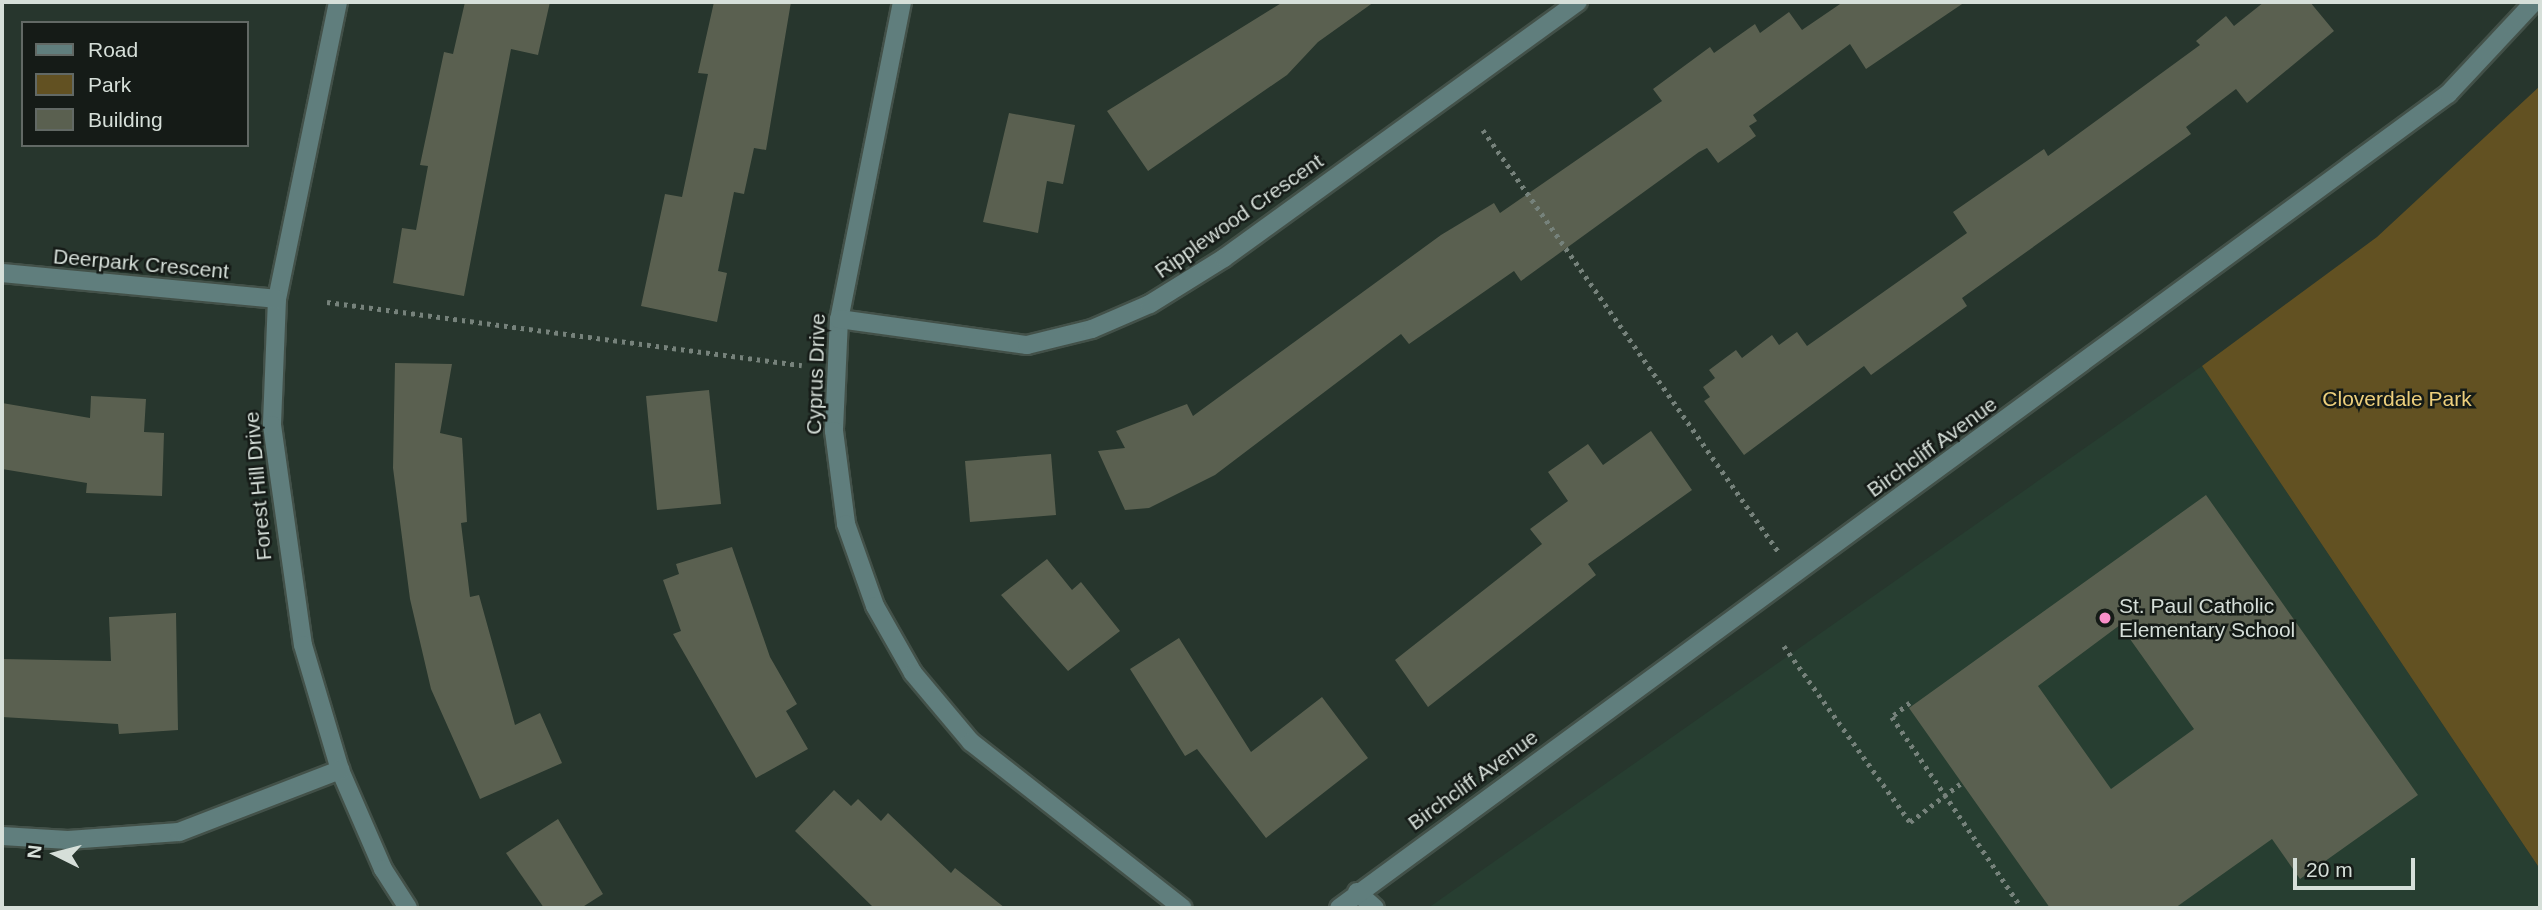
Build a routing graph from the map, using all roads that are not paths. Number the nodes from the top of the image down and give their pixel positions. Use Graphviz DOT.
graph roads {
  1 [pos="338,2"];
  2 [pos="902,2"];
  3 [pos="1578,2"];
  4 [pos="2534,2"];
  5 [pos="2,272"];
  6 [pos="277,299"];
  7 [pos="839,319"];
  8 [pos="340,770"];
  9 [pos="2,836"];
  10 [pos="1357,892"];
  11 [pos="408,908"];
  12 [pos="1183,908"];
  13 [pos="1339,908"];
  14 [pos="1374,908"];
  1 -- 6 [label="street, Forest Hill Drive"];
  2 -- 7 [label="street, Cyprus Drive"];
  3 -- 7 [label="street, Ripplewood Crescent"];
  4 -- 10 [label="street, Birchcliff Avenue"];
  5 -- 6 [label="street, Deerpark Crescent"];
  6 -- 8 [label="street, Forest Hill Drive"];
  7 -- 12 [label="street, Cyprus Drive"];
  8 -- 9 [label="street"];
  8 -- 11 [label="street, Forest Hill Drive"];
  10 -- 13 [label="street, Birchcliff Avenue"];
  10 -- 14 [label="street"];
}
